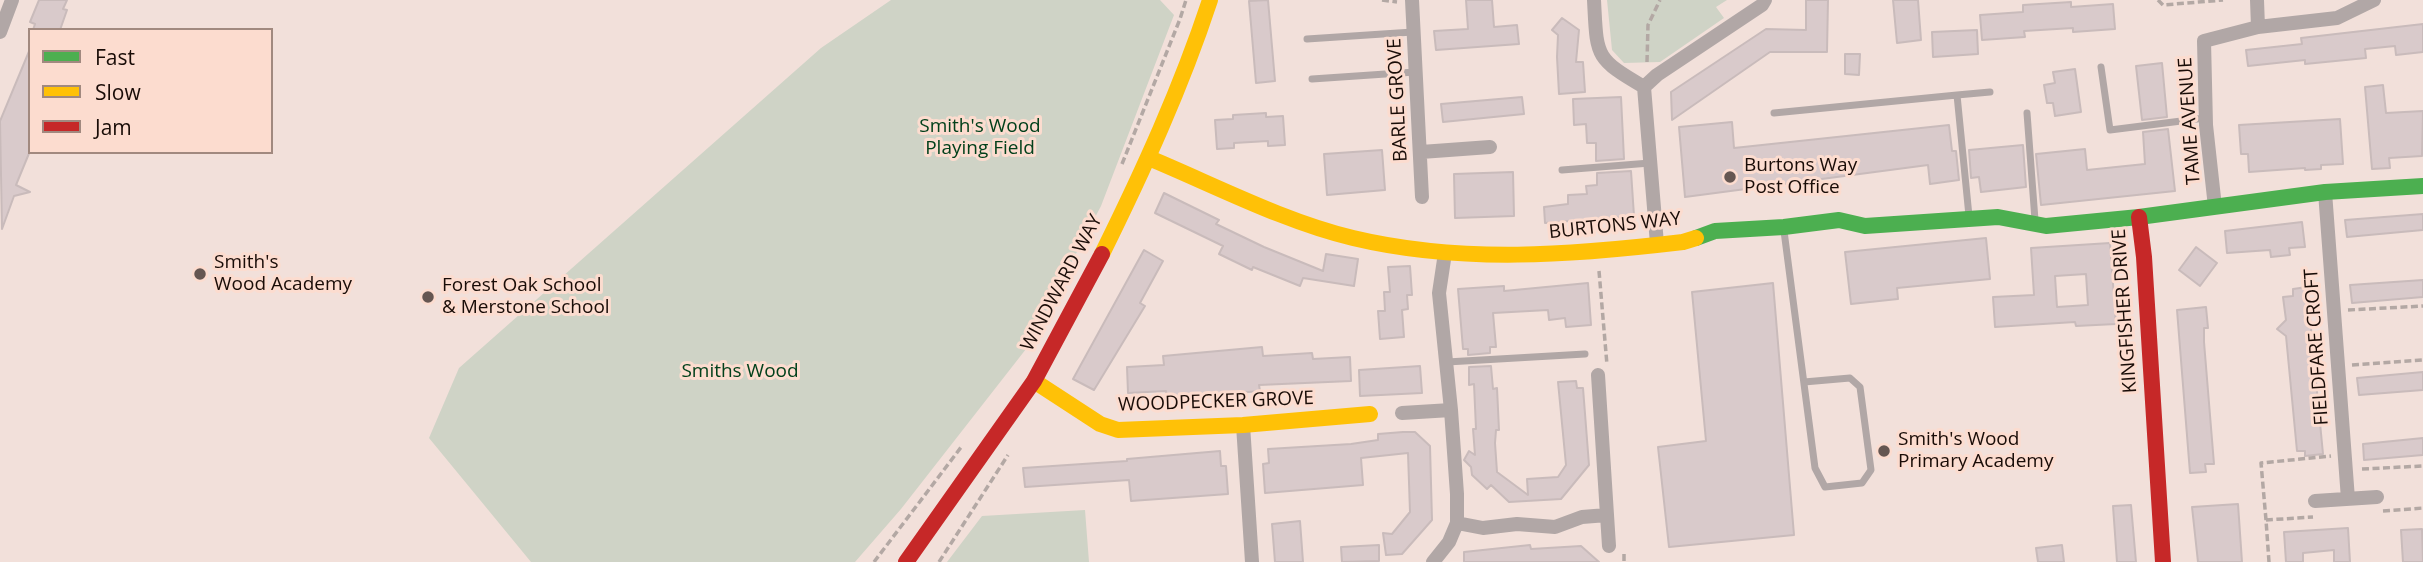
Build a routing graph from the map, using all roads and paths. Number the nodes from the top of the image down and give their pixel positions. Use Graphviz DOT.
graph roads {
  1 [pos="12,0"];
  2 [pos="1186,0"];
  3 [pos="1210,0"];
  4 [pos="1412,0"];
  5 [pos="1594,0"];
  6 [pos="1660,0"];
  7 [pos="1765,0"];
  8 [pos="2158,0"];
  9 [pos="2223,0"];
  10 [pos="2257,0"];
  11 [pos="2374,0"];
  12 [pos="2258,27"];
  13 [pos="0,32"];
  14 [pos="1414,32"];
  15 [pos="1307,39"];
  16 [pos="2101,66"];
  17 [pos="1416,72"];
  18 [pos="1312,79"];
  19 [pos="1644,87"];
  20 [pos="1990,92"];
  21 [pos="1957,95"];
  22 [pos="1773,113"];
  23 [pos="2028,113"];
  24 [pos="2206,118"];
  25 [pos="1490,147"];
  26 [pos="1421,152"];
  27 [pos="1149,158"];
  28 [pos="1650,163"];
  29 [pos="1562,170"];
  30 [pos="1120,171"];
  31 [pos="2423,186"];
  32 [pos="2325,192"];
  33 [pos="1422,197"];
  34 [pos="2216,207"];
  35 [pos="2139,217"];
  36 [pos="1970,220"];
  37 [pos="2035,224"];
  38 [pos="1784,226"];
  39 [pos="1657,244"];
  40 [pos="1445,253"];
  41 [pos="2423,306"];
  42 [pos="2333,310"];
  43 [pos="1585,354"];
  44 [pos="2423,360"];
  45 [pos="1446,362"];
  46 [pos="2337,366"];
  47 [pos="1598,375"];
  48 [pos="1034,381"];
  49 [pos="1804,382"];
  50 [pos="1451,410"];
  51 [pos="1402,413"];
  52 [pos="1370,414"];
  53 [pos="1243,425"];
  54 [pos="963,444"];
  55 [pos="2344,463"];
  56 [pos="2423,466"];
  57 [pos="2377,497"];
  58 [pos="2348,499"];
  59 [pos="2423,508"];
  60 [pos="2317,509"];
  61 [pos="2371,512"];
  62 [pos="1607,515"];
  63 [pos="2266,520"];
  64 [pos="1457,523"];
  65 [pos="1609,546"];
  66 [pos="874,562"];
  67 [pos="906,562"];
  68 [pos="1252,562"];
  69 [pos="1433,562"];
  70 [pos="2163,562"];
  71 [pos="2269,562"];
  1 -- 13 [label="street"];
  2 -- 30 [label="path"];
  3 -- 27 [label="street, WINDWARD WAY"];
  4 -- 14 [label="street, BARLE GROVE"];
  5 -- 19 [label="street"];
  6 -- 19 [label="path"];
  7 -- 19 [label="street"];
  8 -- 9 [label="path"];
  10 -- 12 [label="street"];
  11 -- 12 [label="street, TAME AVENUE"];
  12 -- 24 [label="street, TAME AVENUE"];
  14 -- 15 [label="lane"];
  14 -- 17 [label="street, BARLE GROVE"];
  16 -- 24 [label="lane"];
  17 -- 18 [label="lane"];
  17 -- 26 [label="street, BARLE GROVE"];
  19 -- 28 [label="street"];
  20 -- 21 [label="lane"];
  21 -- 22 [label="lane"];
  21 -- 36 [label="lane"];
  23 -- 37 [label="lane"];
  24 -- 34 [label="street, TAME AVENUE"];
  25 -- 26 [label="street"];
  26 -- 33 [label="street, BARLE GROVE"];
  27 -- 40 [label="street, BURTONS WAY"];
  27 -- 48 [label="street, WINDWARD WAY"];
  28 -- 29 [label="lane"];
  28 -- 39 [label="street"];
  31 -- 32 [label="street, KINGFISHER DRIVE"];
  32 -- 34 [label="street, KINGFISHER DRIVE"];
  32 -- 42 [label="street, FIELDFARE CROFT"];
  34 -- 35 [label="street, KINGFISHER DRIVE"];
  35 -- 37 [label="street, BURTONS WAY"];
  35 -- 70 [label="street, KINGFISHER DRIVE"];
  36 -- 37 [label="street, BURTONS WAY"];
  36 -- 38 [label="street, BURTONS WAY"];
  38 -- 39 [label="street, BURTONS WAY"];
  38 -- 49 [label="lane"];
  39 -- 40 [label="street, BURTONS WAY"];
  40 -- 45 [label="street"];
  41 -- 42 [label="path"];
  42 -- 46 [label="street, FIELDFARE CROFT"];
  43 -- 45 [label="lane"];
  44 -- 46 [label="path"];
  45 -- 50 [label="street"];
  46 -- 55 [label="street, FIELDFARE CROFT"];
  47 -- 62 [label="street"];
  48 -- 53 [label="street, WOODPECKER GROVE"];
  48 -- 67 [label="street, WINDWARD WAY"];
  49 -- 49 [label="lane"];
  50 -- 51 [label="street"];
  50 -- 64 [label="street"];
  52 -- 53 [label="street, WOODPECKER GROVE"];
  53 -- 68 [label="street"];
  54 -- 66 [label="path"];
  55 -- 56 [label="path"];
  55 -- 58 [label="street, FIELDFARE CROFT"];
  55 -- 63 [label="path"];
  57 -- 58 [label="street"];
  58 -- 60 [label="street"];
  59 -- 61 [label="path"];
  60 -- 63 [label="path"];
  62 -- 64 [label="street"];
  62 -- 65 [label="street"];
  63 -- 71 [label="path"];
  64 -- 69 [label="street"];
}
